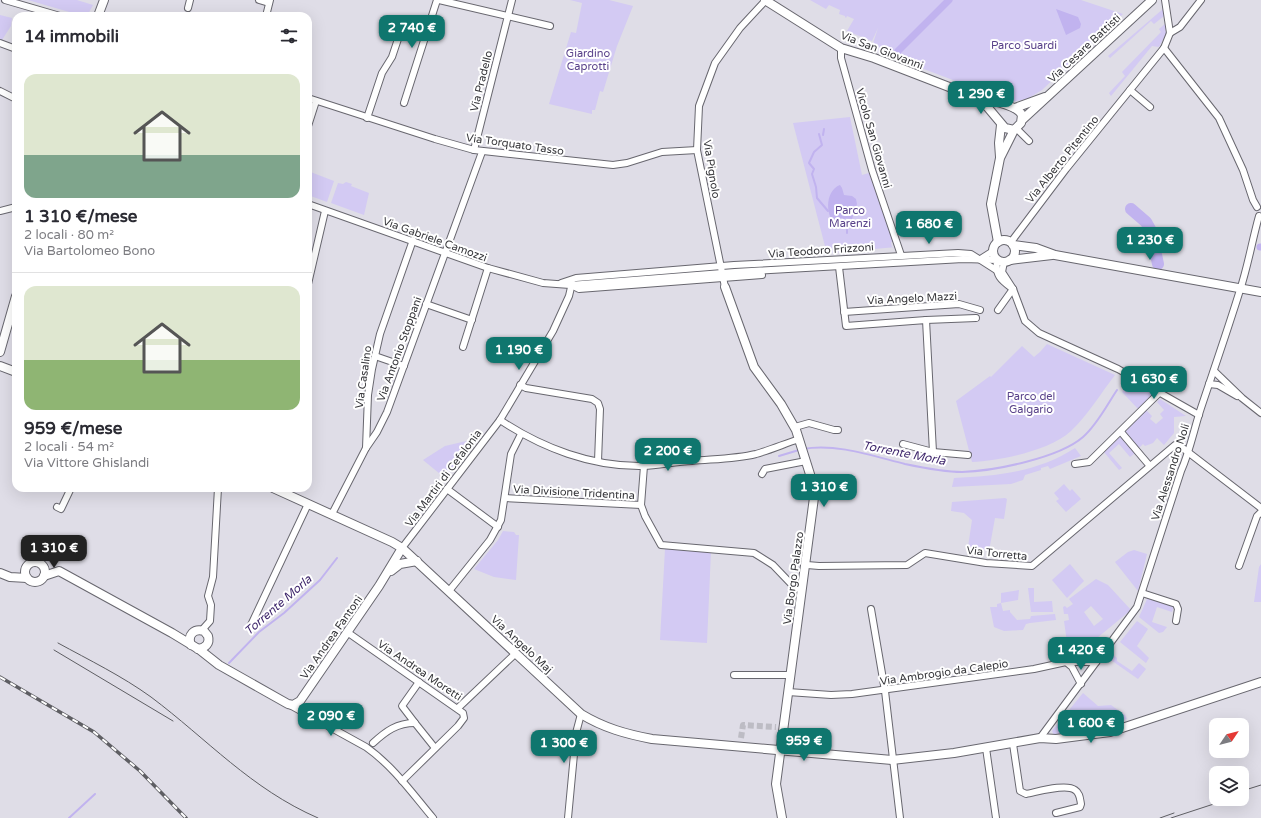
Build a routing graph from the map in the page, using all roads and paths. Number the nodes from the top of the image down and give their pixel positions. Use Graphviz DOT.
graph roads {
  1 [pos="5,0"];
  2 [pos="104,0"];
  3 [pos="190,0"];
  4 [pos="259,0"];
  5 [pos="438,0"];
  6 [pos="512,0"];
  7 [pos="766,0"];
  8 [pos="1152,0"];
  9 [pos="1165,0"];
  10 [pos="1201,0"];
  11 [pos="270,1"];
  12 [pos="188,8"];
  13 [pos="46,12"];
  14 [pos="100,12"];
  15 [pos="267,12"];
  16 [pos="506,16"];
  17 [pos="404,21"];
  18 [pos="550,26"];
  19 [pos="1170,33"];
  20 [pos="0,43"];
  21 [pos="12,48"];
  22 [pos="841,48"];
  23 [pos="1164,48"];
  24 [pos="1130,90"];
  25 [pos="0,91"];
  26 [pos="1048,96"];
  27 [pos="12,97"];
  28 [pos="975,97"];
  29 [pos="312,100"];
  30 [pos="316,101"];
  31 [pos="404,103"];
  32 [pos="1012,107"];
  33 [pos="1150,107"];
  34 [pos="312,114"];
  35 [pos="367,118"];
  36 [pos="1022,120"];
  37 [pos="1000,122"];
  38 [pos="1015,129"];
  39 [pos="1029,141"];
  40 [pos="474,150"];
  41 [pos="698,150"];
  42 [pos="482,152"];
  43 [pos="1000,158"];
  44 [pos="312,206"];
  45 [pos="1259,206"];
  46 [pos="12,208"];
  47 [pos="0,211"];
  48 [pos="325,211"];
  49 [pos="1260,216"];
  50 [pos="993,219"];
  51 [pos="413,240"];
  52 [pos="998,242"];
  53 [pos="1010,242"];
  54 [pos="993,251"];
  55 [pos="445,253"];
  56 [pos="901,255"];
  57 [pos="1055,255"];
  58 [pos="980,259"];
  59 [pos="1004,260"];
  60 [pos="312,267"];
  61 [pos="488,268"];
  62 [pos="839,269"];
  63 [pos="996,270"];
  64 [pos="720,271"];
  65 [pos="735,271"];
  66 [pos="713,273"];
  67 [pos="594,277"];
  68 [pos="576,278"];
  69 [pos="558,284"];
  70 [pos="570,285"];
  71 [pos="725,287"];
  72 [pos="1241,288"];
  73 [pos="1013,289"];
  74 [pos="1261,292"];
  75 [pos="426,304"];
  76 [pos="12,310"];
  77 [pos="980,310"];
  78 [pos="998,310"];
  79 [pos="844,312"];
  80 [pos="976,318"];
  81 [pos="472,320"];
  82 [pos="926,320"];
  83 [pos="463,347"];
  84 [pos="0,352"];
  85 [pos="375,356"];
  86 [pos="0,366"];
  87 [pos="404,366"];
  88 [pos="12,370"];
  89 [pos="1214,371"];
  90 [pos="1209,384"];
  91 [pos="520,385"];
  92 [pos="1159,393"];
  93 [pos="1242,398"];
  94 [pos="1261,413"];
  95 [pos="1199,414"];
  96 [pos="500,420"];
  97 [pos="795,428"];
  98 [pos="838,430"];
  99 [pos="1121,432"];
  100 [pos="521,434"];
  101 [pos="800,441"];
  102 [pos="903,444"];
  103 [pos="366,448"];
  104 [pos="932,452"];
  105 [pos="1189,453"];
  106 [pos="968,455"];
  107 [pos="805,459"];
  108 [pos="598,461"];
  109 [pos="1075,464"];
  110 [pos="1149,465"];
  111 [pos="644,466"];
  112 [pos="762,474"];
  113 [pos="447,489"];
  114 [pos="69,492"];
  115 [pos="218,492"];
  116 [pos="282,492"];
  117 [pos="506,498"];
  118 [pos="308,504"];
  119 [pos="641,506"];
  120 [pos="57,507"];
  121 [pos="1261,508"];
  122 [pos="1261,512"];
  123 [pos="332,514"];
  124 [pos="498,527"];
  125 [pos="402,548"];
  126 [pos="418,561"];
  127 [pos="807,565"];
  128 [pos="1239,566"];
  129 [pos="0,573"];
  130 [pos="44,576"];
  131 [pos="385,577"];
  132 [pos="27,578"];
  133 [pos="802,589"];
  134 [pos="449,591"];
  135 [pos="1142,593"];
  136 [pos="871,609"];
  137 [pos="1176,621"];
  138 [pos="251,625"];
  139 [pos="202,630"];
  140 [pos="347,632"];
  141 [pos="195,647"];
  142 [pos="516,653"];
  143 [pos="1066,662"];
  144 [pos="1096,662"];
  145 [pos="734,674"];
  146 [pos="789,675"];
  147 [pos="419,682"];
  148 [pos="1261,682"];
  149 [pos="1081,684"];
  150 [pos="885,691"];
  151 [pos="788,692"];
  152 [pos="300,702"];
  153 [pos="290,705"];
  154 [pos="458,708"];
  155 [pos="304,712"];
  156 [pos="581,714"];
  157 [pos="415,723"];
  158 [pos="1040,738"];
  159 [pos="373,743"];
  160 [pos="1013,744"];
  161 [pos="435,748"];
  162 [pos="986,748"];
  163 [pos="780,749"];
  164 [pos="892,760"];
  165 [pos="402,781"];
  166 [pos="1056,813"];
  167 [pos="433,818"];
  168 [pos="568,818"];
  169 [pos="782,818"];
  170 [pos="900,818"];
  171 [pos="996,818"];
  1 -- 13 [label="street"];
  2 -- 14 [label="street"];
  3 -- 12 [label="street"];
  4 -- 11 [label="street"];
  5 -- 16 [label="street"];
  5 -- 31 [label="street"];
  6 -- 16 [label="street, Via Pradello"];
  7 -- 22 [label="street, Via San Giovanni"];
  7 -- 41 [label="street, Via Pignolo"];
  8 -- 26 [label="street, Via Cesare Battisti"];
  9 -- 19 [label="street"];
  10 -- 19 [label="street, Via Alberto Pitentino"];
  11 -- 15 [label="street"];
  16 -- 18 [label="street"];
  16 -- 40 [label="street, Via Pradello"];
  17 -- 35 [label="street"];
  19 -- 23 [label="street, Via Alberto Pitentino"];
  20 -- 21 [label="street"];
  22 -- 28 [label="street, Via San Giovanni"];
  22 -- 56 [label="street, Vicolo San Giovanni"];
  23 -- 24 [label="street, Via Alberto Pitentino"];
  23 -- 45 [label="street"];
  24 -- 33 [label="street"];
  24 -- 53 [label="street, Via Alberto Pitentino"];
  25 -- 27 [label="street"];
  26 -- 32 [label="street, Via Cesare Battisti"];
  26 -- 36 [label="street, Via Cesare Battisti"];
  28 -- 32 [label="street, Via San Giovanni"];
  28 -- 37 [label="street, Via San Giovanni"];
  29 -- 30 [label="street, Via Torquato Tasso"];
  30 -- 34 [label="street"];
  30 -- 35 [label="street, Via Torquato Tasso"];
  32 -- 36 [label="street"];
  32 -- 37 [label="street"];
  35 -- 40 [label="street, Via Torquato Tasso"];
  36 -- 38 [label="street"];
  37 -- 38 [label="street, Via San Giovanni"];
  37 -- 43 [label="street"];
  38 -- 39 [label="street"];
  38 -- 43 [label="street"];
  40 -- 42 [label="street, Via Torquato Tasso"];
  41 -- 42 [label="street, Via Torquato Tasso"];
  41 -- 64 [label="street, Via Pignolo"];
  42 -- 55 [label="street, Via Antonio Stoppani"];
  43 -- 50 [label="street"];
  44 -- 48 [label="street, Via Gabriele Camozzi"];
  45 -- 49 [label="street"];
  46 -- 47 [label="street"];
  48 -- 51 [label="street, Via Gabriele Camozzi"];
  48 -- 60 [label="street"];
  49 -- 72 [label="street, Via Alessandro Noli"];
  50 -- 52 [label="street"];
  50 -- 53 [label="street"];
  51 -- 55 [label="street, Via Gabriele Camozzi"];
  51 -- 85 [label="street, Via Casalino"];
  52 -- 53 [label="street"];
  52 -- 54 [label="street"];
  53 -- 57 [label="street"];
  53 -- 59 [label="street"];
  54 -- 58 [label="street, Via Teodoro Frizzoni"];
  54 -- 59 [label="street"];
  55 -- 61 [label="street, Via Gabriele Camozzi"];
  55 -- 75 [label="street, Via Antonio Stoppani"];
  56 -- 58 [label="street, Via Teodoro Frizzoni"];
  56 -- 65 [label="street, Via Teodoro Frizzoni"];
  57 -- 59 [label="street"];
  57 -- 72 [label="street"];
  58 -- 59 [label="street, Via Teodoro Frizzoni"];
  58 -- 62 [label="street, Via Teodoro Frizzoni"];
  58 -- 63 [label="street"];
  59 -- 63 [label="street"];
  59 -- 73 [label="street"];
  61 -- 69 [label="street, Via Gabriele Camozzi"];
  61 -- 81 [label="street"];
  62 -- 65 [label="street, Via Teodoro Frizzoni"];
  62 -- 79 [label="street"];
  63 -- 73 [label="street"];
  64 -- 65 [label="street"];
  64 -- 65 [label="street"];
  64 -- 66 [label="street"];
  64 -- 66 [label="street"];
  64 -- 71 [label="street, Via Pignolo"];
  66 -- 67 [label="street, Via Gabriele Camozzi"];
  66 -- 70 [label="street, Via Gabriele Camozzi"];
  67 -- 68 [label="street, Via Gabriele Camozzi"];
  67 -- 70 [label="street, Via Gabriele Camozzi"];
  68 -- 69 [label="street, Via Gabriele Camozzi"];
  68 -- 70 [label="street"];
  69 -- 70 [label="street, Via Gabriele Camozzi"];
  70 -- 91 [label="street, Via Martiri di Cefalonia"];
  71 -- 97 [label="street, Via Borgo Palazzo"];
  72 -- 74 [label="street"];
  72 -- 89 [label="street, Via Alessandro Noli"];
  73 -- 78 [label="street"];
  73 -- 92 [label="street"];
  75 -- 81 [label="street"];
  75 -- 87 [label="street, Via Antonio Stoppani"];
  76 -- 84 [label="street"];
  77 -- 79 [label="street, Via Angelo Mazzi"];
  79 -- 82 [label="street"];
  80 -- 82 [label="street"];
  81 -- 83 [label="street"];
  82 -- 104 [label="street"];
  85 -- 87 [label="street"];
  85 -- 103 [label="street, Via Casalino"];
  86 -- 88 [label="street"];
  87 -- 103 [label="street, Via Antonio Stoppani"];
  89 -- 90 [label="street, Via Alessandro Noli"];
  89 -- 93 [label="street"];
  90 -- 93 [label="street"];
  90 -- 95 [label="street, Via Alessandro Noli"];
  91 -- 96 [label="street, Via Martiri di Cefalonia"];
  91 -- 108 [label="street"];
  92 -- 95 [label="street"];
  92 -- 99 [label="street"];
  93 -- 94 [label="street"];
  95 -- 105 [label="street, Via Alessandro Noli"];
  96 -- 100 [label="street"];
  96 -- 113 [label="street, Via Martiri di Cefalonia"];
  97 -- 98 [label="street"];
  97 -- 101 [label="street, Via Borgo Palazzo"];
  99 -- 109 [label="street"];
  99 -- 110 [label="street"];
  100 -- 108 [label="street"];
  100 -- 117 [label="street"];
  101 -- 107 [label="street, Via Borgo Palazzo"];
  101 -- 111 [label="street"];
  102 -- 104 [label="street"];
  103 -- 123 [label="street, Via Casalino"];
  104 -- 106 [label="street"];
  105 -- 110 [label="street, Via Torretta"];
  105 -- 121 [label="street"];
  105 -- 135 [label="street, Via Alessandro Noli"];
  107 -- 112 [label="street"];
  107 -- 127 [label="street, Via Borgo Palazzo"];
  108 -- 111 [label="street"];
  110 -- 127 [label="street, Via Torretta"];
  111 -- 119 [label="street"];
  113 -- 124 [label="street"];
  113 -- 125 [label="street, Via Martiri di Cefalonia"];
  114 -- 120 [label="street"];
  115 -- 139 [label="street"];
  116 -- 118 [label="street, Via Angelo Maj"];
  117 -- 119 [label="street, Via Divisione Tridentina"];
  117 -- 124 [label="street"];
  118 -- 123 [label="street, Via Angelo Maj"];
  118 -- 138 [label="street"];
  119 -- 133 [label="street"];
  122 -- 128 [label="street"];
  123 -- 125 [label="street, Via Angelo Maj"];
  124 -- 134 [label="street"];
  125 -- 126 [label="street, Via Angelo Maj"];
  125 -- 131 [label="street, Via Andrea Fantoni"];
  126 -- 131 [label="street, Via Andrea Fantoni"];
  126 -- 134 [label="street, Via Angelo Maj"];
  127 -- 133 [label="street, Via Borgo Palazzo"];
  129 -- 132 [label="street"];
  130 -- 132 [label="street"];
  130 -- 132 [label="street"];
  130 -- 141 [label="street"];
  131 -- 140 [label="street, Via Andrea Fantoni"];
  133 -- 146 [label="street, Via Borgo Palazzo"];
  134 -- 142 [label="street, Via Angelo Maj"];
  135 -- 137 [label="street"];
  135 -- 144 [label="street, Via Alessandro Noli"];
  136 -- 150 [label="street"];
  139 -- 141 [label="street"];
  139 -- 141 [label="street"];
  140 -- 147 [label="street, Via Andrea Moretti"];
  140 -- 152 [label="street, Via Andrea Fantoni"];
  141 -- 153 [label="street"];
  142 -- 154 [label="street"];
  142 -- 156 [label="street, Via Angelo Maj"];
  143 -- 144 [label="street, Via Ambrogio da Calepio"];
  143 -- 149 [label="street"];
  143 -- 150 [label="street, Via Ambrogio da Calepio"];
  144 -- 149 [label="street, Via Alessandro Noli"];
  145 -- 146 [label="street"];
  146 -- 151 [label="street, Via Borgo Palazzo"];
  147 -- 154 [label="street, Via Andrea Moretti"];
  147 -- 157 [label="street"];
  148 -- 158 [label="street, Via Angelo Maj"];
  149 -- 158 [label="street, Via Alessandro Noli"];
  150 -- 151 [label="street, Via Ambrogio da Calepio"];
  150 -- 164 [label="street"];
  151 -- 163 [label="street, Via Borgo Palazzo"];
  152 -- 153 [label="street"];
  152 -- 155 [label="street"];
  153 -- 155 [label="street"];
  154 -- 161 [label="street, Via Andrea Moretti"];
  155 -- 165 [label="street"];
  156 -- 163 [label="street, Via Angelo Maj"];
  156 -- 168 [label="street"];
  157 -- 159 [label="street"];
  157 -- 161 [label="street"];
  158 -- 160 [label="street, Via Angelo Maj"];
  160 -- 162 [label="street, Via Angelo Maj"];
  160 -- 166 [label="street"];
  161 -- 165 [label="street, Via Andrea Moretti"];
  162 -- 164 [label="street, Via Angelo Maj"];
  162 -- 171 [label="street"];
  163 -- 164 [label="street, Via Angelo Maj"];
  163 -- 169 [label="street, Via Borgo Palazzo"];
  164 -- 170 [label="street"];
  165 -- 167 [label="street"];
}
